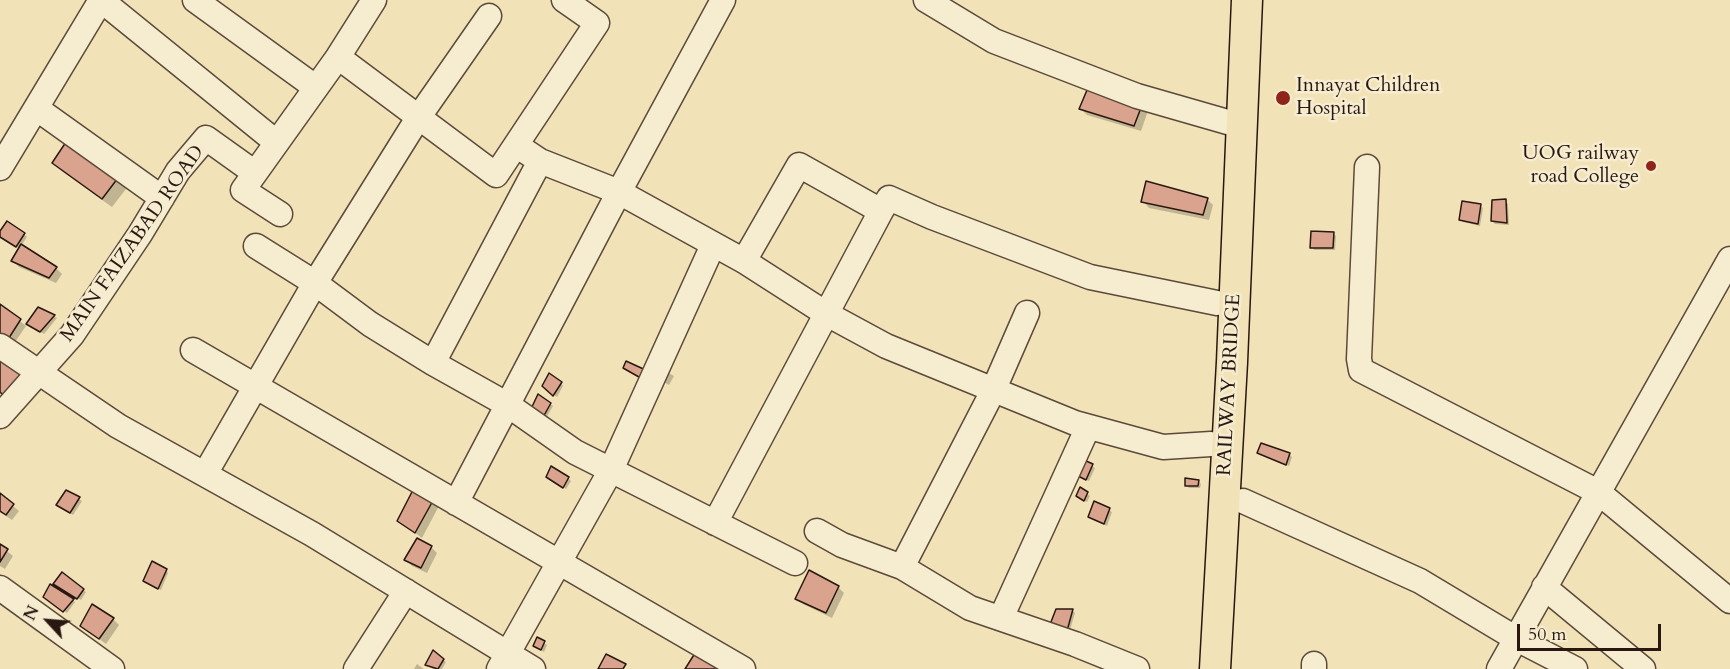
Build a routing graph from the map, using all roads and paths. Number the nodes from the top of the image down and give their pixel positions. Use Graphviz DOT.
graph roads {
  1 [pos="101,0"];
  2 [pos="195,0"];
  3 [pos="374,0"];
  4 [pos="564,0"];
  5 [pos="723,0"];
  6 [pos="926,0"];
  7 [pos="1247,0"];
  8 [pos="489,16"];
  9 [pos="338,57"];
  10 [pos="315,87"];
  11 [pos="36,108"];
  12 [pos="1237,112"];
  13 [pos="418,118"];
  14 [pos="276,142"];
  15 [pos="516,145"];
  16 [pos="540,161"];
  17 [pos="1367,167"];
  18 [pos="0,168"];
  19 [pos="255,173"];
  20 [pos="619,192"];
  21 [pos="162,198"];
  22 [pos="881,211"];
  23 [pos="280,214"];
  24 [pos="713,245"];
  25 [pos="256,246"];
  26 [pos="1730,260"];
  27 [pos="744,261"];
  28 [pos="315,283"];
  29 [pos="1217,303"];
  30 [pos="825,313"];
  31 [pos="1028,313"];
  32 [pos="0,346"];
  33 [pos="194,350"];
  34 [pos="433,363"];
  35 [pos="39,372"];
  36 [pos="256,385"];
  37 [pos="993,391"];
  38 [pos="508,405"];
  39 [pos="0,416"];
  40 [pos="1088,426"];
  41 [pos="1211,444"];
  42 [pos="611,470"];
  43 [pos="205,474"];
  44 [pos="1598,492"];
  45 [pos="1244,501"];
  46 [pos="456,503"];
  47 [pos="715,522"];
  48 [pos="817,531"];
  49 [pos="559,562"];
  50 [pos="795,563"];
  51 [pos="902,567"];
  52 [pos="1544,587"];
  53 [pos="0,588"];
  54 [pos="406,591"];
  55 [pos="1730,601"];
  56 [pos="1001,618"];
  57 [pos="1515,638"];
  58 [pos="503,661"];
  59 [pos="112,669"];
  60 [pos="356,669"];
  61 [pos="534,669"];
  62 [pos="743,669"];
  63 [pos="1137,669"];
  64 [pos="1198,669"];
  65 [pos="1215,669"];
  66 [pos="1236,669"];
  67 [pos="1499,669"];
  68 [pos="1575,669"];
  69 [pos="1643,669"];
  1 -- 11 [label="street"];
  1 -- 14 [label="street"];
  2 -- 10 [label="street"];
  3 -- 9 [label="street"];
  4 -- 15 [label="street"];
  5 -- 20 [label="street"];
  6 -- 12 [label="street"];
  7 -- 12 [label="main road"];
  8 -- 13 [label="street"];
  9 -- 10 [label="street"];
  9 -- 13 [label="street"];
  10 -- 14 [label="street"];
  11 -- 18 [label="street"];
  11 -- 21 [label="street"];
  12 -- 29 [label="main road"];
  12 -- 45 [label="main road"];
  12 -- 65 [label="main road, RAILWAY BRIDGE"];
  13 -- 15 [label="street"];
  13 -- 28 [label="street"];
  14 -- 19 [label="street"];
  15 -- 16 [label="street"];
  16 -- 20 [label="street"];
  16 -- 34 [label="street"];
  17 -- 44 [label="street"];
  19 -- 21 [label="street, MAIN FAIZABAD ROAD"];
  19 -- 23 [label="street"];
  20 -- 24 [label="street"];
  20 -- 38 [label="street"];
  21 -- 35 [label="street, MAIN FAIZABAD ROAD"];
  22 -- 27 [label="street"];
  22 -- 29 [label="street"];
  22 -- 30 [label="street"];
  24 -- 27 [label="street"];
  24 -- 42 [label="street"];
  25 -- 28 [label="street"];
  26 -- 44 [label="street"];
  27 -- 30 [label="street"];
  28 -- 34 [label="street"];
  28 -- 36 [label="street"];
  29 -- 41 [label="main road"];
  30 -- 37 [label="street"];
  30 -- 47 [label="street"];
  31 -- 37 [label="street"];
  32 -- 35 [label="street"];
  33 -- 36 [label="street"];
  34 -- 38 [label="street"];
  35 -- 39 [label="street, MAIN FAIZABAD ROAD"];
  35 -- 43 [label="street"];
  36 -- 43 [label="street"];
  36 -- 46 [label="street"];
  37 -- 40 [label="street"];
  37 -- 51 [label="street"];
  38 -- 42 [label="street"];
  38 -- 46 [label="street"];
  40 -- 41 [label="street"];
  40 -- 56 [label="street"];
  41 -- 64 [label="main road"];
  42 -- 47 [label="street"];
  42 -- 49 [label="street"];
  43 -- 54 [label="street"];
  44 -- 52 [label="street"];
  44 -- 55 [label="street"];
  45 -- 57 [label="street"];
  45 -- 66 [label="main road"];
  46 -- 49 [label="street"];
  47 -- 50 [label="street"];
  48 -- 51 [label="street"];
  49 -- 58 [label="street"];
  49 -- 62 [label="street"];
  51 -- 56 [label="street"];
  52 -- 57 [label="street"];
  52 -- 69 [label="street"];
  53 -- 59 [label="street"];
  54 -- 58 [label="street"];
  54 -- 60 [label="street"];
  56 -- 63 [label="street"];
  57 -- 67 [label="street"];
  57 -- 68 [label="street"];
  58 -- 61 [label="street"];
}
